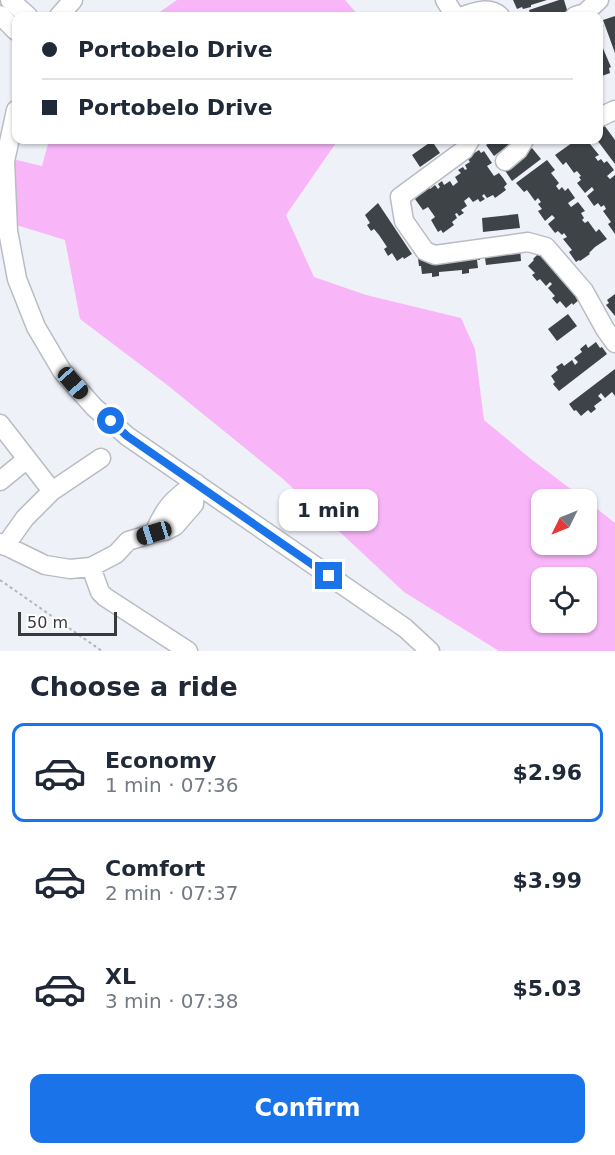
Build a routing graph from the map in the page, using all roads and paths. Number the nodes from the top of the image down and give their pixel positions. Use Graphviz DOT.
graph roads {
  1 [pos="10,0"];
  2 [pos="73,0"];
  3 [pos="599,0"];
  4 [pos="24,12"];
  5 [pos="62,12"];
  6 [pos="478,12"];
  7 [pos="493,12"];
  8 [pos="586,12"];
  9 [pos="0,15"];
  10 [pos="12,27"];
  11 [pos="12,126"];
  12 [pos="468,144"];
  13 [pos="522,144"];
  14 [pos="505,161"];
  15 [pos="3,162"];
  16 [pos="3,233"];
  17 [pos="615,343"];
  18 [pos="0,424"];
  19 [pos="101,458"];
  20 [pos="27,459"];
  21 [pos="0,481"];
  22 [pos="196,483"];
  23 [pos="51,491"];
  24 [pos="2,544"];
  25 [pos="91,567"];
  26 [pos="0,580"];
  27 [pos="102,651"];
  28 [pos="188,651"];
  29 [pos="430,651"];
  1 -- 4 [label="street"];
  2 -- 5 [label="street"];
  3 -- 8 [label="street"];
  6 -- 7 [label="street"];
  9 -- 10 [label="street"];
  11 -- 15 [label="street"];
  12 -- 17 [label="street"];
  13 -- 14 [label="street"];
  15 -- 16 [label="street"];
  16 -- 22 [label="street"];
  18 -- 20 [label="street"];
  19 -- 23 [label="street"];
  20 -- 21 [label="street"];
  20 -- 23 [label="street"];
  22 -- 25 [label="street"];
  22 -- 29 [label="street"];
  23 -- 24 [label="street"];
  24 -- 25 [label="street"];
  25 -- 28 [label="street"];
  26 -- 27 [label="path"];
}
